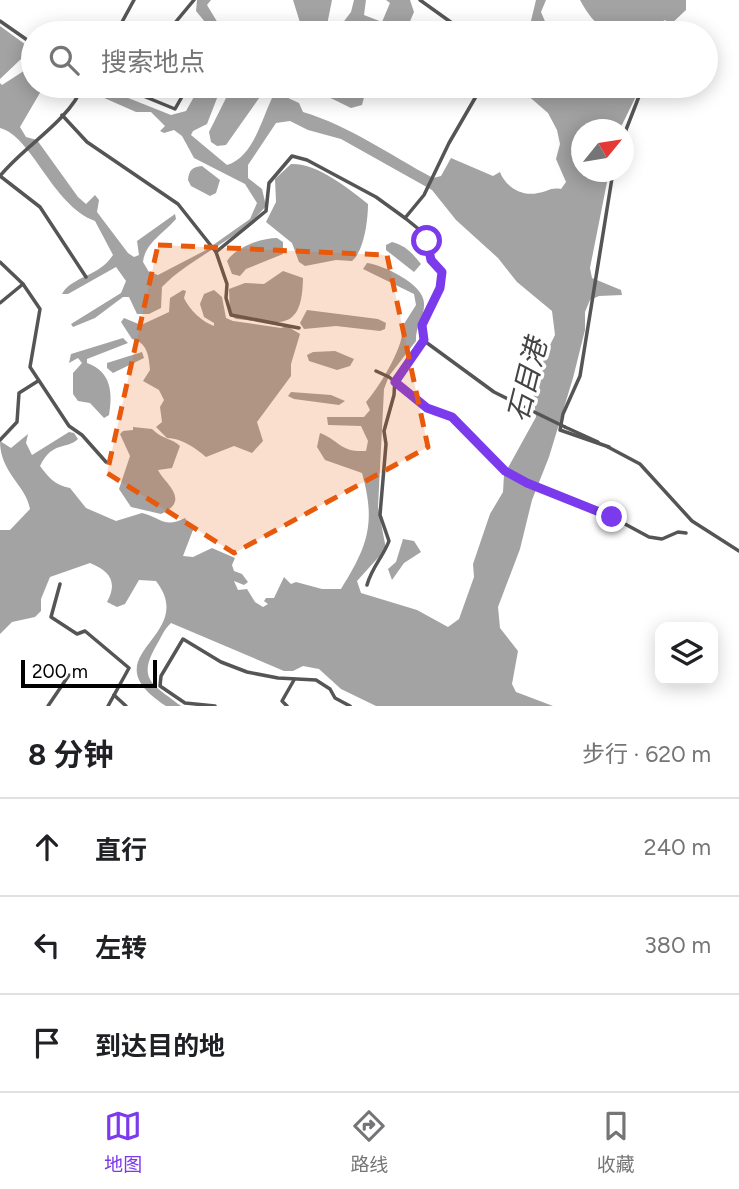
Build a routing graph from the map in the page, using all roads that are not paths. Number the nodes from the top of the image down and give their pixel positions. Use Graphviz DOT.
graph roads {
  1 [pos="134,0"];
  2 [pos="194,0"];
  3 [pos="420,0"];
  4 [pos="0,21"];
  5 [pos="123,21"];
  6 [pos="176,21"];
  7 [pos="449,21"];
  8 [pos="21,36"];
  9 [pos="77,98"];
  10 [pos="148,98"];
  11 [pos="181,98"];
  12 [pos="475,98"];
  13 [pos="638,98"];
  14 [pos="62,115"];
  15 [pos="630,119"];
  16 [pos="610,182"];
  17 [pos="405,218"];
  18 [pos="216,252"];
  19 [pos="0,262"];
  20 [pos="86,277"];
  21 [pos="23,284"];
  22 [pos="0,303"];
  23 [pos="299,328"];
  24 [pos="424,340"];
  25 [pos="376,371"];
  26 [pos="38,381"];
  27 [pos="395,382"];
  28 [pos="0,440"];
  29 [pos="608,447"];
  30 [pos="106,462"];
  31 [pos="686,533"];
  32 [pos="739,551"];
  33 [pos="60,584"];
  34 [pos="367,585"];
  35 [pos="69,675"];
  36 [pos="294,680"];
  37 [pos="114,695"];
  38 [pos="48,706"];
  39 [pos="108,706"];
  40 [pos="127,706"];
  41 [pos="215,706"];
  42 [pos="287,706"];
  43 [pos="350,706"];
  1 -- 5 [label="street"];
  2 -- 6 [label="street"];
  3 -- 7 [label="street"];
  4 -- 8 [label="street"];
  9 -- 14 [label="street"];
  10 -- 11 [label="street"];
  12 -- 17 [label="street"];
  13 -- 15 [label="street"];
  14 -- 18 [label="street"];
  14 -- 20 [label="street"];
  16 -- 29 [label="street"];
  17 -- 18 [label="street"];
  17 -- 24 [label="street"];
  18 -- 23 [label="street"];
  19 -- 21 [label="street"];
  21 -- 22 [label="street"];
  21 -- 26 [label="street"];
  24 -- 27 [label="street"];
  24 -- 29 [label="street, bridge"];
  25 -- 27 [label="street"];
  26 -- 28 [label="street"];
  26 -- 30 [label="street"];
  27 -- 31 [label="street"];
  27 -- 34 [label="street"];
  29 -- 32 [label="street"];
  33 -- 37 [label="street"];
  35 -- 38 [label="street"];
  36 -- 41 [label="street"];
  36 -- 42 [label="street"];
  36 -- 43 [label="street"];
  37 -- 39 [label="street"];
  37 -- 40 [label="street"];
}
